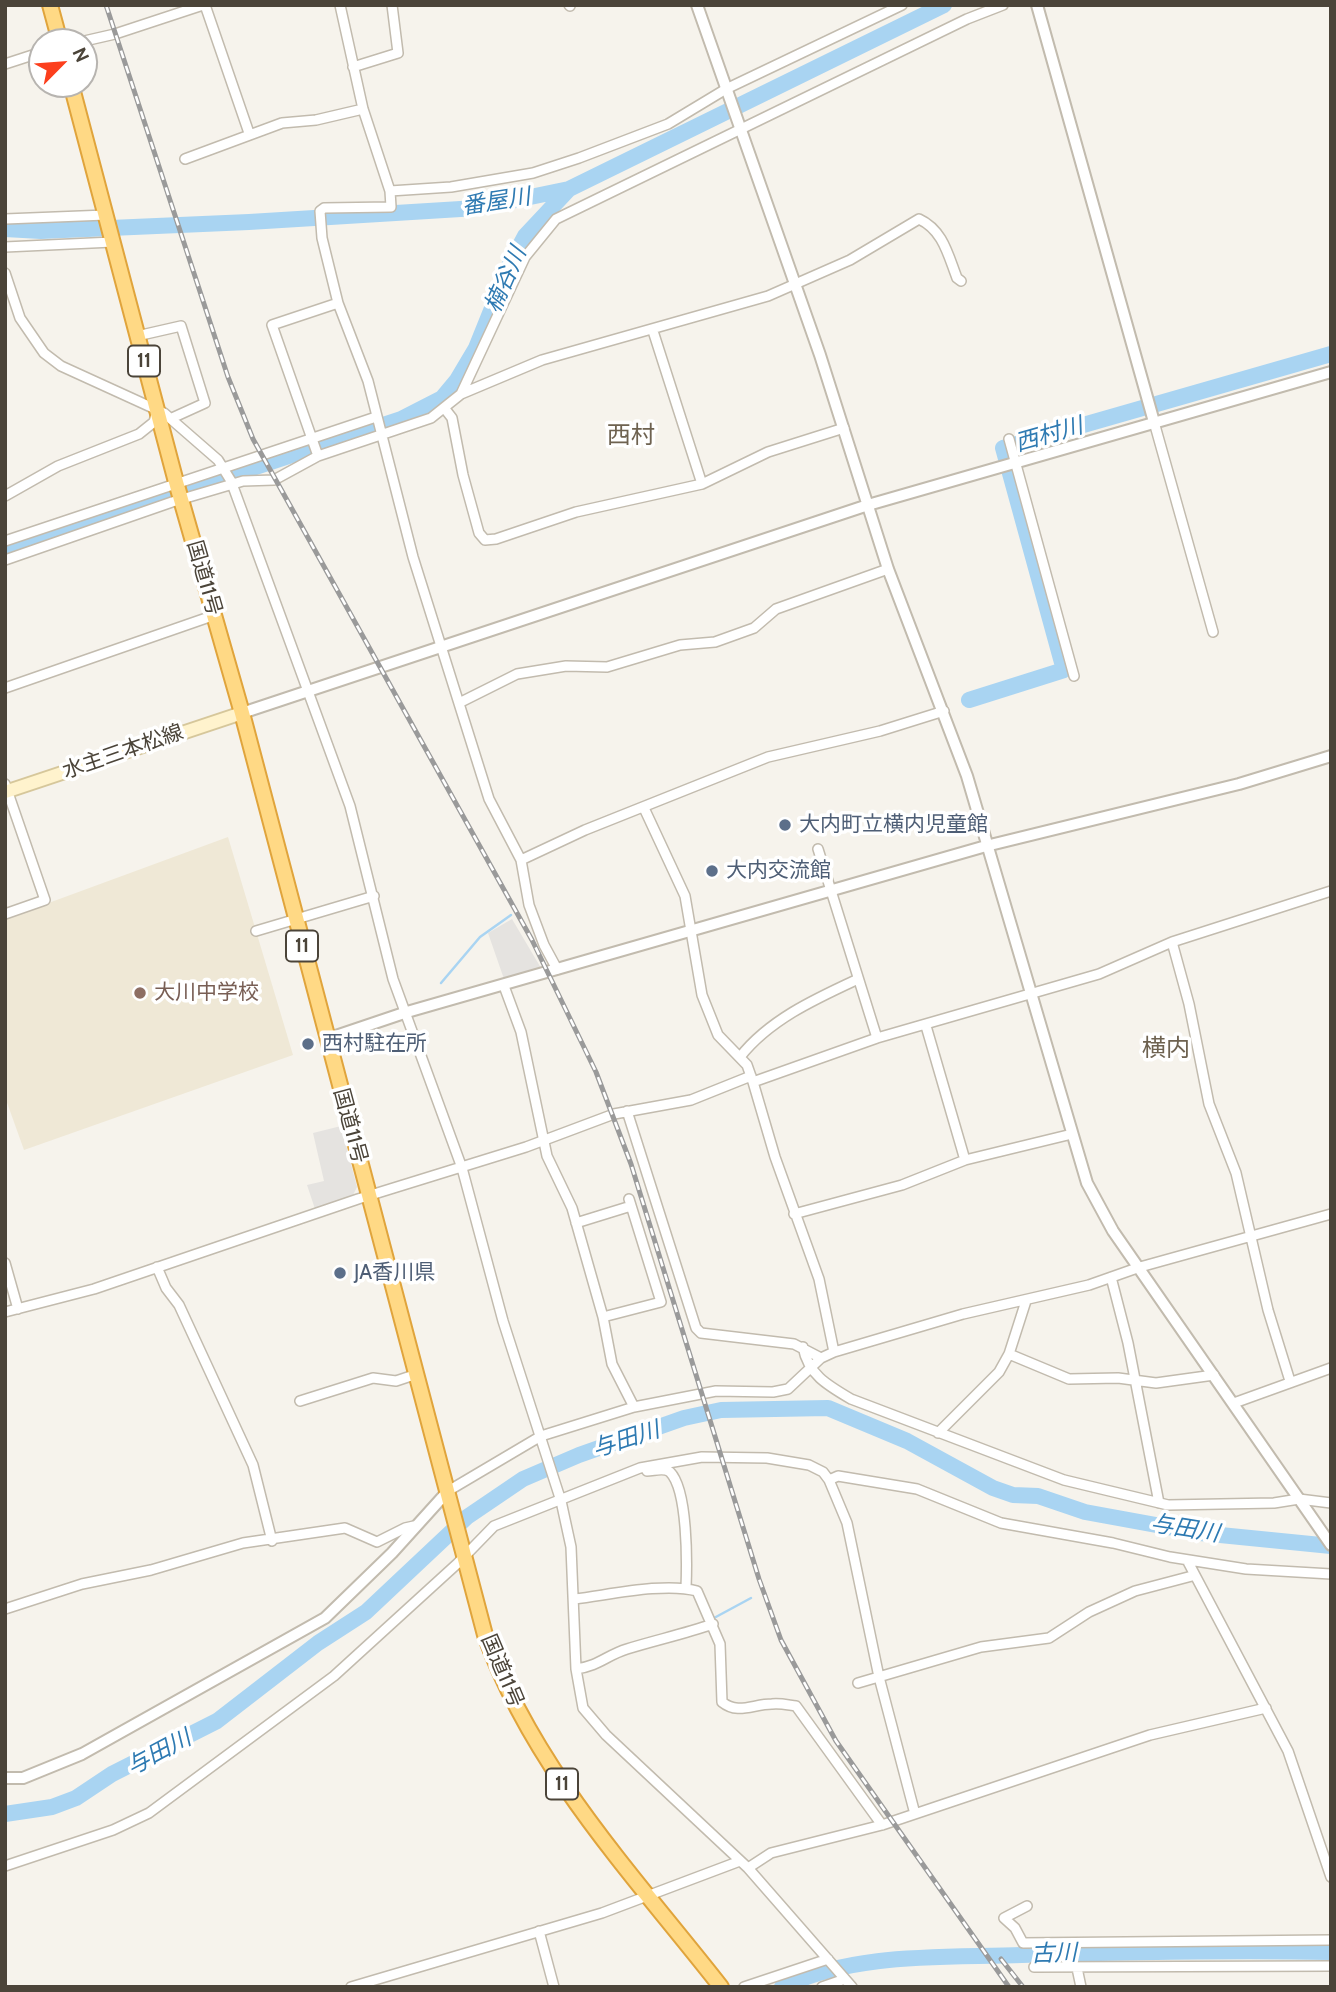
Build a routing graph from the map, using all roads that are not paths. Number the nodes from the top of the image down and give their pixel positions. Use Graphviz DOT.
graph roads {
  1 [pos="50,5"];
  2 [pos="204,5"];
  3 [pos="340,5"];
  4 [pos="392,5"];
  5 [pos="697,5"];
  6 [pos="902,5"];
  7 [pos="1003,5"];
  8 [pos="1037,5"];
  9 [pos="56,28"];
  10 [pos="98,38"];
  11 [pos="28,57"];
  12 [pos="5,64"];
  13 [pos="353,67"];
  14 [pos="726,91"];
  15 [pos="75,98"];
  16 [pos="363,109"];
  17 [pos="739,126"];
  18 [pos="249,133"];
  19 [pos="184,159"];
  20 [pos="390,191"];
  21 [pos="106,218"];
  22 [pos="5,219"];
  23 [pos="112,239"];
  24 [pos="5,247"];
  25 [pos="5,273"];
  26 [pos="961,281"];
  27 [pos="795,284"];
  28 [pos="338,303"];
  29 [pos="653,331"];
  30 [pos="137,335"];
  31 [pos="1331,372"];
  32 [pos="461,394"];
  33 [pos="157,409"];
  34 [pos="446,409"];
  35 [pos="376,417"];
  36 [pos="172,418"];
  37 [pos="1154,422"];
  38 [pos="844,428"];
  39 [pos="381,436"];
  40 [pos="312,437"];
  41 [pos="1009,439"];
  42 [pos="318,456"];
  43 [pos="1013,461"];
  44 [pos="224,467"];
  45 [pos="231,483"];
  46 [pos="702,484"];
  47 [pos="179,491"];
  48 [pos="5,496"];
  49 [pos="868,505"];
  50 [pos="5,541"];
  51 [pos="5,560"];
  52 [pos="888,569"];
  53 [pos="215,615"];
  54 [pos="1213,632"];
  55 [pos="443,646"];
  56 [pos="1074,676"];
  57 [pos="5,688"];
  58 [pos="307,693"];
  59 [pos="461,702"];
  60 [pos="944,711"];
  61 [pos="242,713"];
  62 [pos="1331,756"];
  63 [pos="6,789"];
  64 [pos="644,808"];
  65 [pos="986,846"];
  66 [pos="818,849"];
  67 [pos="521,860"];
  68 [pos="832,890"];
  69 [pos="1331,891"];
  70 [pos="374,896"];
  71 [pos="5,914"];
  72 [pos="294,918"];
  73 [pos="256,931"];
  74 [pos="691,931"];
  75 [pos="1172,942"];
  76 [pos="557,970"];
  77 [pos="856,979"];
  78 [pos="504,986"];
  79 [pos="1030,993"];
  80 [pos="407,1012"];
  81 [pos="926,1026"];
  82 [pos="877,1038"];
  83 [pos="327,1039"];
  84 [pos="740,1057"];
  85 [pos="752,1079"];
  86 [pos="627,1111"];
  87 [pos="1072,1134"];
  88 [pos="542,1140"];
  89 [pos="965,1160"];
  90 [pos="462,1168"];
  91 [pos="369,1197"];
  92 [pos="794,1214"];
  93 [pos="1331,1214"];
  94 [pos="576,1223"];
  95 [pos="1249,1237"];
  96 [pos="5,1264"];
  97 [pos="157,1267"];
  98 [pos="1140,1267"];
  99 [pos="1111,1277"];
  100 [pos="1026,1301"];
  101 [pos="18,1310"];
  102 [pos="5,1312"];
  103 [pos="603,1317"];
  104 [pos="803,1347"];
  105 [pos="834,1352"];
  106 [pos="1009,1354"];
  107 [pos="821,1358"];
  108 [pos="1331,1368"];
  109 [pos="811,1370"];
  110 [pos="414,1375"];
  111 [pos="1214,1375"];
  112 [pos="1134,1381"];
  113 [pos="1290,1381"];
  114 [pos="300,1401"];
  115 [pos="1234,1403"];
  116 [pos="634,1407"];
  117 [pos="938,1433"];
  118 [pos="542,1440"];
  119 [pos="640,1468"];
  120 [pos="829,1480"];
  121 [pos="448,1491"];
  122 [pos="560,1498"];
  123 [pos="1299,1499"];
  124 [pos="1159,1503"];
  125 [pos="1331,1503"];
  126 [pos="414,1526"];
  127 [pos="272,1541"];
  128 [pos="1331,1545"];
  129 [pos="463,1552"];
  130 [pos="1187,1560"];
  131 [pos="1331,1574"];
  132 [pos="1192,1576"];
  133 [pos="686,1588"];
  134 [pos="575,1599"];
  135 [pos="5,1609"];
  136 [pos="713,1624"];
  137 [pos="576,1669"];
  138 [pos="879,1677"];
  139 [pos="858,1683"];
  140 [pos="1266,1708"];
  141 [pos="5,1778"];
  142 [pos="915,1814"];
  143 [pos="882,1825"];
  144 [pos="740,1861"];
  145 [pos="5,1866"];
  146 [pos="748,1868"];
  147 [pos="1331,1877"];
  148 [pos="649,1896"];
  149 [pos="1027,1906"];
  150 [pos="539,1931"];
  151 [pos="1331,1940"];
  152 [pos="829,1960"];
  153 [pos="1331,1966"];
  154 [pos="1034,1967"];
  155 [pos="1077,1968"];
  156 [pos="843,1977"];
  157 [pos="351,1987"];
  158 [pos="554,1987"];
  159 [pos="721,1987"];
  160 [pos="744,1987"];
  161 [pos="822,1987"];
  162 [pos="852,1987"];
  163 [pos="1081,1987"];
  1 -- 9 [label="highway"];
  2 -- 10 [label="street"];
  2 -- 18 [label="street"];
  3 -- 13 [label="street"];
  4 -- 13 [label="street"];
  5 -- 14 [label="street"];
  6 -- 14 [label="street"];
  7 -- 17 [label="street"];
  8 -- 37 [label="street"];
  11 -- 12 [label="street"];
  13 -- 16 [label="street"];
  14 -- 17 [label="street"];
  14 -- 20 [label="street"];
  15 -- 21 [label="highway, 国道11号 / 11"];
  16 -- 18 [label="street"];
  16 -- 20 [label="street"];
  17 -- 27 [label="street"];
  17 -- 32 [label="street"];
  18 -- 19 [label="street"];
  20 -- 28 [label="street"];
  21 -- 22 [label="street"];
  21 -- 23 [label="highway, 国道11号 / 11"];
  23 -- 24 [label="street"];
  23 -- 30 [label="highway, 国道11号 / 11"];
  25 -- 33 [label="street"];
  26 -- 27 [label="street"];
  27 -- 29 [label="street"];
  27 -- 38 [label="street"];
  28 -- 35 [label="street"];
  28 -- 40 [label="street"];
  29 -- 32 [label="street"];
  29 -- 46 [label="street"];
  30 -- 33 [label="highway, 国道11号 / 11"];
  30 -- 36 [label="street"];
  31 -- 37 [label="street"];
  32 -- 34 [label="street"];
  33 -- 36 [label="street"];
  33 -- 47 [label="highway, 国道11号 / 11"];
  33 -- 48 [label="street"];
  34 -- 39 [label="street"];
  34 -- 46 [label="street"];
  35 -- 39 [label="street"];
  35 -- 40 [label="street"];
  36 -- 44 [label="street"];
  37 -- 43 [label="street"];
  37 -- 54 [label="street"];
  38 -- 46 [label="street"];
  38 -- 49 [label="street"];
  39 -- 42 [label="street"];
  39 -- 55 [label="street"];
  40 -- 42 [label="street"];
  40 -- 44 [label="street"];
  41 -- 43 [label="street"];
  42 -- 45 [label="street"];
  43 -- 49 [label="street"];
  43 -- 56 [label="street"];
  44 -- 45 [label="street"];
  44 -- 47 [label="street"];
  45 -- 47 [label="street"];
  45 -- 58 [label="street"];
  47 -- 50 [label="street"];
  47 -- 51 [label="street"];
  47 -- 53 [label="highway, 国道11号 / 11"];
  49 -- 52 [label="street"];
  49 -- 55 [label="street"];
  52 -- 59 [label="street"];
  52 -- 60 [label="street"];
  53 -- 57 [label="street"];
  53 -- 61 [label="highway, 国道11号 / 11"];
  55 -- 58 [label="street"];
  55 -- 59 [label="street"];
  58 -- 61 [label="street"];
  58 -- 70 [label="street"];
  59 -- 67 [label="street"];
  60 -- 64 [label="street"];
  60 -- 65 [label="street"];
  61 -- 63 [label="main road, 水主三本松線"];
  61 -- 72 [label="highway, 国道11号 / 11"];
  62 -- 65 [label="street"];
  63 -- 71 [label="street"];
  64 -- 67 [label="street"];
  64 -- 74 [label="street"];
  65 -- 68 [label="street"];
  65 -- 79 [label="street"];
  66 -- 68 [label="street"];
  67 -- 76 [label="street"];
  68 -- 74 [label="street"];
  68 -- 77 [label="street"];
  69 -- 75 [label="street"];
  70 -- 72 [label="street"];
  70 -- 80 [label="street"];
  72 -- 73 [label="street"];
  72 -- 83 [label="highway, 国道11号 / 11"];
  74 -- 76 [label="street"];
  74 -- 84 [label="street"];
  75 -- 79 [label="street"];
  75 -- 95 [label="street"];
  76 -- 78 [label="street"];
  77 -- 82 [label="street"];
  77 -- 84 [label="street"];
  78 -- 80 [label="street"];
  78 -- 88 [label="street"];
  79 -- 81 [label="street"];
  79 -- 87 [label="street"];
  80 -- 83 [label="street"];
  80 -- 90 [label="street"];
  81 -- 82 [label="street"];
  81 -- 89 [label="street"];
  82 -- 85 [label="street"];
  83 -- 91 [label="highway, 国道11号 / 11"];
  84 -- 85 [label="street"];
  85 -- 86 [label="street"];
  85 -- 92 [label="street"];
  86 -- 88 [label="street"];
  86 -- 104 [label="street"];
  87 -- 89 [label="street"];
  87 -- 98 [label="street"];
  88 -- 90 [label="street"];
  88 -- 94 [label="street"];
  89 -- 92 [label="street"];
  90 -- 91 [label="street"];
  90 -- 118 [label="street"];
  91 -- 97 [label="street"];
  91 -- 110 [label="highway, 国道11号 / 11"];
  92 -- 105 [label="street"];
  93 -- 95 [label="street"];
  94 -- 103 [label="street"];
  94 -- 103 [label="street"];
  95 -- 98 [label="street"];
  95 -- 113 [label="street"];
  96 -- 101 [label="street"];
  97 -- 101 [label="street"];
  97 -- 127 [label="street"];
  98 -- 99 [label="street"];
  98 -- 111 [label="street"];
  99 -- 100 [label="street"];
  99 -- 112 [label="street"];
  100 -- 105 [label="street"];
  100 -- 106 [label="street"];
  101 -- 102 [label="street"];
  103 -- 116 [label="street"];
  104 -- 107 [label="street"];
  104 -- 109 [label="street"];
  105 -- 107 [label="street"];
  106 -- 112 [label="street"];
  106 -- 117 [label="street"];
  107 -- 109 [label="street"];
  108 -- 113 [label="street"];
  109 -- 116 [label="street"];
  109 -- 117 [label="street"];
  110 -- 114 [label="street"];
  110 -- 121 [label="highway, 国道11号 / 11"];
  111 -- 112 [label="street"];
  111 -- 115 [label="street"];
  112 -- 124 [label="street"];
  113 -- 115 [label="street"];
  115 -- 123 [label="street"];
  116 -- 118 [label="street"];
  117 -- 124 [label="street"];
  118 -- 121 [label="street"];
  118 -- 122 [label="street"];
  119 -- 120 [label="street"];
  119 -- 122 [label="street"];
  119 -- 133 [label="street"];
  120 -- 130 [label="street"];
  120 -- 138 [label="street"];
  121 -- 126 [label="street"];
  121 -- 129 [label="highway, 国道11号 / 11"];
  122 -- 129 [label="street"];
  122 -- 134 [label="street"];
  123 -- 124 [label="street"];
  123 -- 125 [label="street"];
  123 -- 128 [label="street"];
  126 -- 127 [label="street"];
  126 -- 141 [label="street"];
  127 -- 135 [label="street"];
  129 -- 145 [label="street"];
  129 -- 148 [label="highway, 国道11号 / 11"];
  130 -- 131 [label="street"];
  130 -- 132 [label="street"];
  132 -- 138 [label="street"];
  132 -- 140 [label="street"];
  133 -- 134 [label="street"];
  133 -- 136 [label="street"];
  134 -- 137 [label="street"];
  136 -- 137 [label="street"];
  136 -- 143 [label="street"];
  137 -- 144 [label="street"];
  138 -- 139 [label="street"];
  138 -- 142 [label="street"];
  140 -- 142 [label="street"];
  140 -- 147 [label="street"];
  142 -- 143 [label="street"];
  143 -- 146 [label="street"];
  144 -- 146 [label="street"];
  144 -- 148 [label="street"];
  146 -- 152 [label="street"];
  148 -- 150 [label="street"];
  148 -- 159 [label="highway, 国道11号 / 11"];
  149 -- 151 [label="street"];
  150 -- 157 [label="street"];
  150 -- 158 [label="street"];
  152 -- 156 [label="street"];
  152 -- 160 [label="street"];
  153 -- 155 [label="street"];
  154 -- 155 [label="street"];
  155 -- 163 [label="street"];
  156 -- 161 [label="street"];
  156 -- 162 [label="street"];
}
